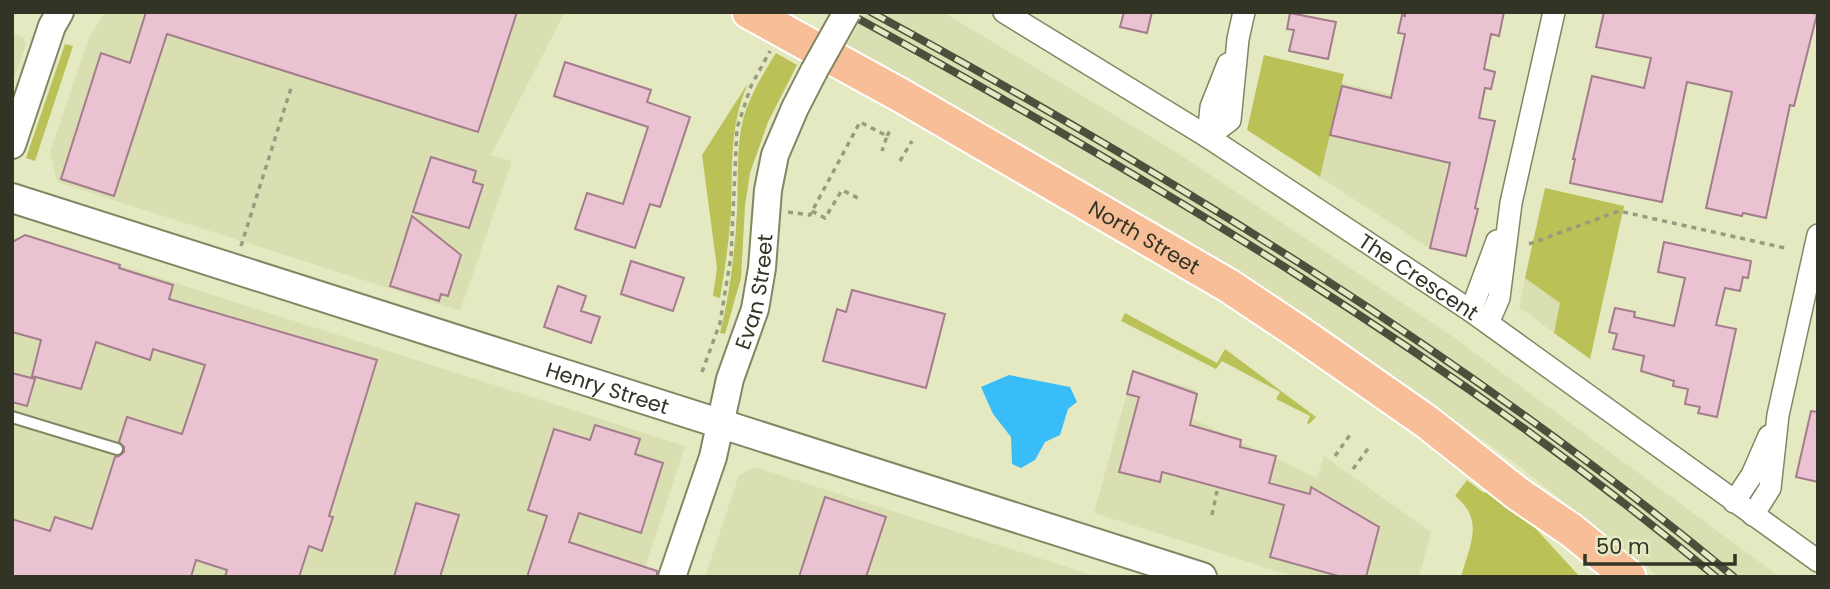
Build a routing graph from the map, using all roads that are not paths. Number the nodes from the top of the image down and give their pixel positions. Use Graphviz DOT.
graph roads {
  1 [pos="60,12"];
  2 [pos="750,12"];
  3 [pos="847,12"];
  4 [pos="1004,12"];
  5 [pos="1244,12"];
  6 [pos="1554,12"];
  7 [pos="1208,137"];
  8 [pos="12,145"];
  9 [pos="12,198"];
  10 [pos="1818,235"];
  11 [pos="1480,317"];
  12 [pos="1778,415"];
  13 [pos="12,416"];
  14 [pos="720,424"];
  15 [pos="117,449"];
  16 [pos="1518,494"];
  17 [pos="1734,502"];
  18 [pos="1753,515"];
  19 [pos="1818,561"];
  20 [pos="672,577"];
  21 [pos="1202,577"];
  22 [pos="1596,577"];
  23 [pos="1629,577"];
  1 -- 8 [label="street"];
  2 -- 16 [label="highway, North Street"];
  3 -- 14 [label="street, Evan Street, bridge"];
  4 -- 7 [label="street, The Crescent"];
  5 -- 7 [label="street"];
  6 -- 11 [label="street"];
  7 -- 11 [label="street, The Crescent"];
  9 -- 14 [label="main road, Henry Street"];
  10 -- 12 [label="street"];
  11 -- 17 [label="street, The Crescent"];
  12 -- 17 [label="street"];
  12 -- 18 [label="street"];
  13 -- 15 [label="lane"];
  14 -- 20 [label="street, Evan Street"];
  14 -- 21 [label="main road, Henry Street"];
  16 -- 22 [label="highway, North Street"];
  16 -- 23 [label="highway, North Street"];
  17 -- 18 [label="street, The Crescent"];
  18 -- 19 [label="street, The Crescent"];
}
